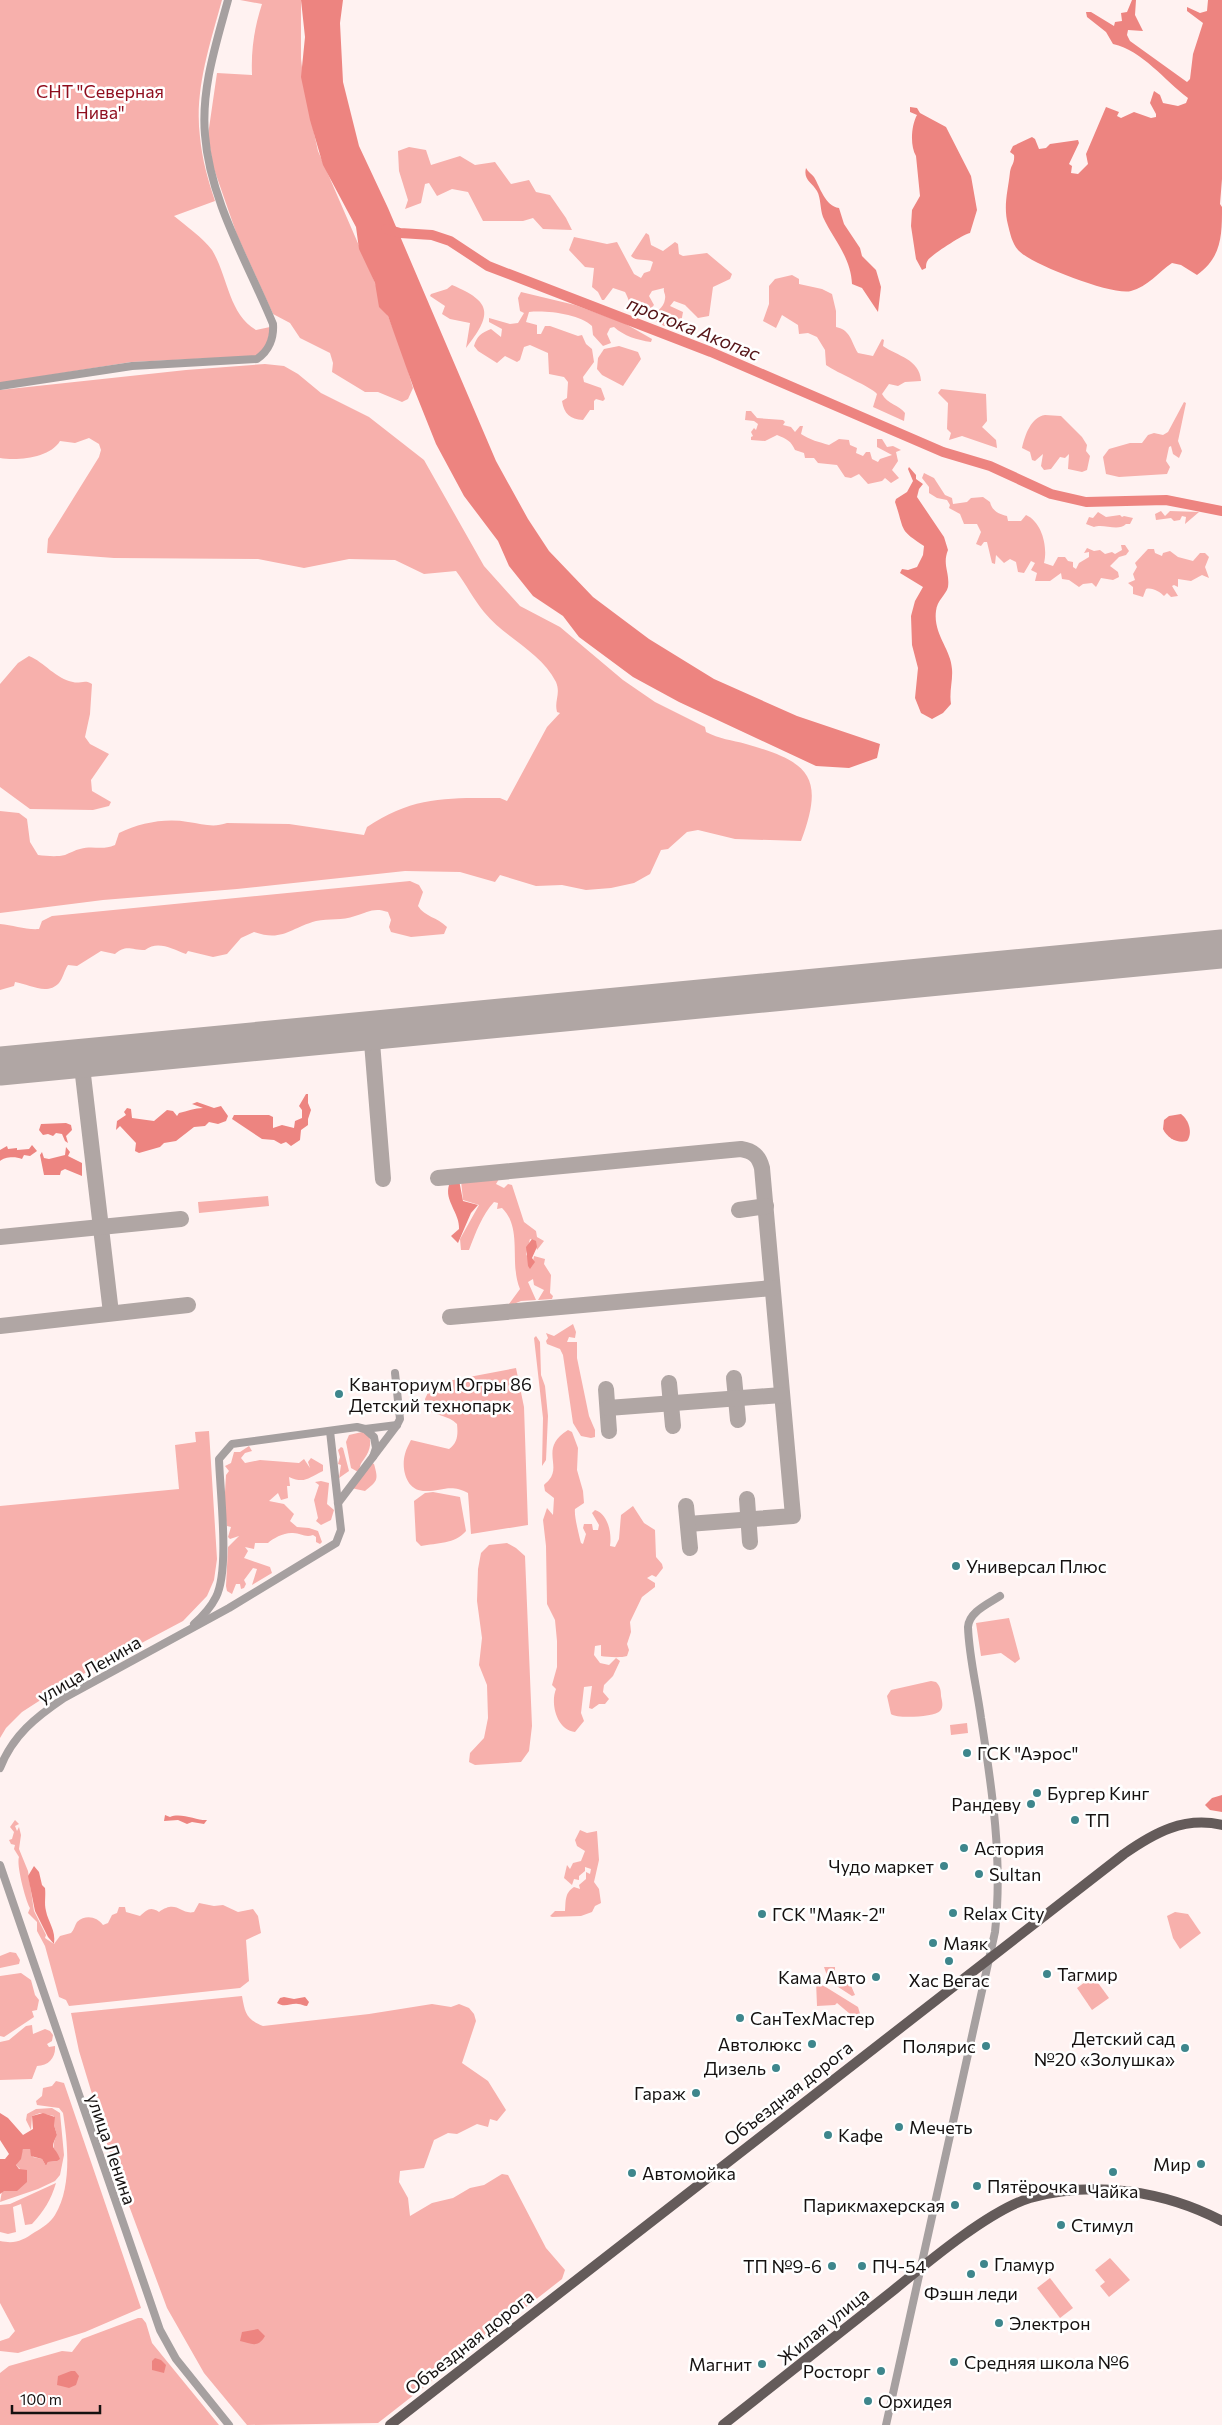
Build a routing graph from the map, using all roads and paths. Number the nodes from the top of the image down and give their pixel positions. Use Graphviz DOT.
graph roads {
  1 [pos="228,0"];
  2 [pos="0,386"];
  3 [pos="395,1373"];
  4 [pos="398,1425"];
  5 [pos="365,1429"];
  6 [pos="330,1431"];
  7 [pos="373,1457"];
  8 [pos="338,1503"];
  9 [pos="1000,1596"];
  10 [pos="216,1597"];
  11 [pos="229,1608"];
  12 [pos="186,1632"];
  13 [pos="0,1768"];
  14 [pos="1222,1825"];
  15 [pos="0,1865"];
  16 [pos="989,1956"];
  17 [pos="1222,2221"];
  18 [pos="921,2268"];
  19 [pos="229,2425"];
  20 [pos="390,2425"];
  21 [pos="722,2425"];
  22 [pos="886,2425"];
  1 -- 2 [label="street"];
  3 -- 4 [label="street"];
  4 -- 5 [label="street"];
  4 -- 7 [label="street"];
  5 -- 6 [label="street"];
  5 -- 7 [label="street"];
  6 -- 8 [label="street, улица Ленина"];
  6 -- 10 [label="street"];
  7 -- 8 [label="street"];
  8 -- 11 [label="street, улица Ленина"];
  9 -- 16 [label="street"];
  10 -- 11 [label="street"];
  10 -- 12 [label="street"];
  11 -- 12 [label="street, улица Ленина"];
  12 -- 13 [label="street, улица Ленина"];
  14 -- 16 [label="main road, Объездная дорога"];
  15 -- 19 [label="street, улица Ленина"];
  16 -- 18 [label="street"];
  16 -- 20 [label="main road, Объездная дорога"];
  17 -- 18 [label="main road, Жилая улица"];
  18 -- 21 [label="main road, Жилая улица"];
  18 -- 22 [label="street"];
}
